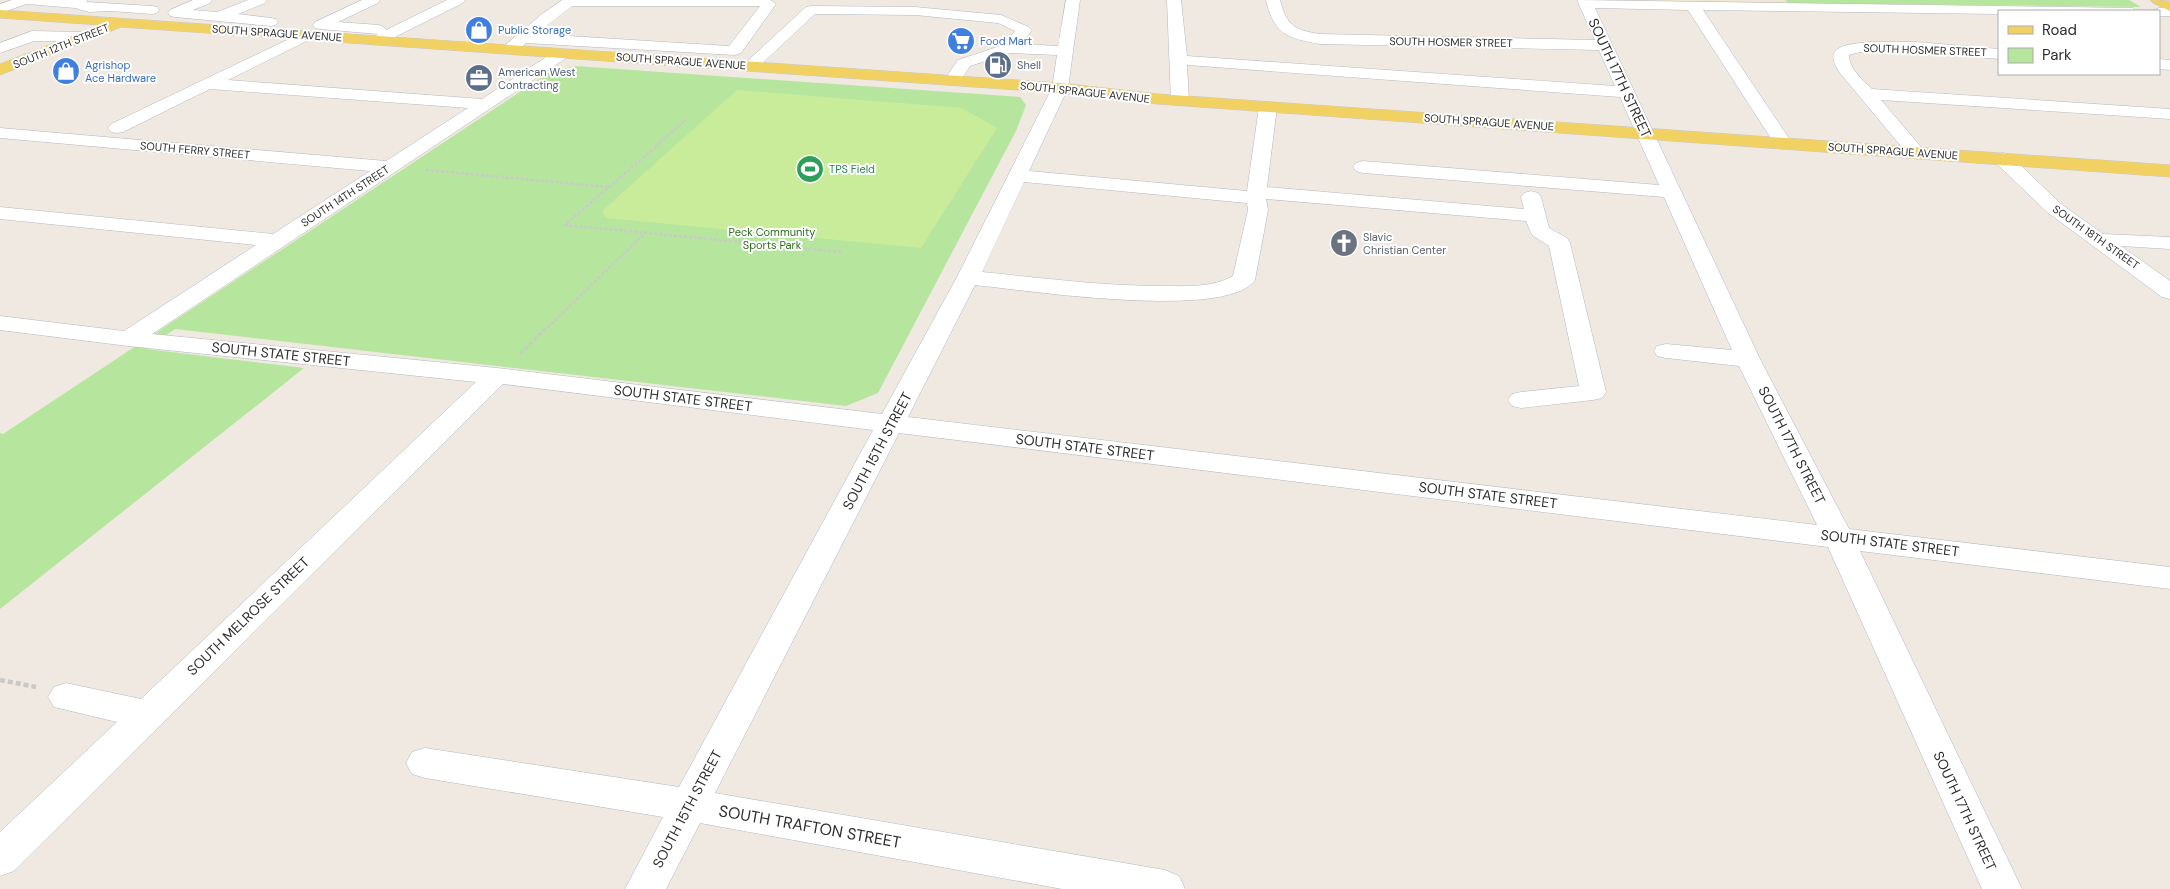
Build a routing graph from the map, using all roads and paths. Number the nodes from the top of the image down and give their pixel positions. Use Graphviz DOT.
graph roads {
  1 [pos="26,0"];
  2 [pos="177,0"];
  3 [pos="205,0"];
  4 [pos="260,0"];
  5 [pos="373,0"];
  6 [pos="458,0"];
  7 [pos="1073,0"];
  8 [pos="1174,0"];
  9 [pos="1273,0"];
  10 [pos="2158,0"];
  11 [pos="1584,2"];
  12 [pos="82,4"];
  13 [pos="148,5"];
  14 [pos="1693,6"];
  15 [pos="2170,7"];
  16 [pos="236,9"];
  17 [pos="0,10"];
  18 [pos="2041,10"];
  19 [pos="0,14"];
  20 [pos="123,15"];
  21 [pos="279,16"];
  22 [pos="62,18"];
  23 [pos="217,18"];
  24 [pos="194,27"];
  25 [pos="380,29"];
  26 [pos="250,31"];
  27 [pos="308,35"];
  28 [pos="83,37"];
  29 [pos="523,38"];
  30 [pos="1605,45"];
  31 [pos="0,48"];
  32 [pos="1009,48"];
  33 [pos="510,49"];
  34 [pos="1064,51"];
  35 [pos="563,53"];
  36 [pos="1998,54"];
  37 [pos="33,57"];
  38 [pos="1179,60"];
  39 [pos="2,65"];
  40 [pos="750,66"];
  41 [pos="952,80"];
  42 [pos="207,84"];
  43 [pos="1060,88"];
  44 [pos="1627,92"];
  45 [pos="1867,94"];
  46 [pos="1180,101"];
  47 [pos="486,104"];
  48 [pos="1268,107"];
  49 [pos="2170,114"];
  50 [pos="686,120"];
  51 [pos="117,128"];
  52 [pos="1646,133"];
  53 [pos="0,134"];
  54 [pos="1783,143"];
  55 [pos="1917,153"];
  56 [pos="2003,159"];
  57 [pos="389,167"];
  58 [pos="1363,167"];
  59 [pos="2170,171"];
  60 [pos="1017,176"];
  61 [pos="610,187"];
  62 [pos="1672,192"];
  63 [pos="1256,195"];
  64 [pos="0,213"];
  65 [pos="645,233"];
  66 [pos="2099,240"];
  67 [pos="277,241"];
  68 [pos="2170,244"];
  69 [pos="841,252"];
  70 [pos="968,277"];
  71 [pos="2170,292"];
  72 [pos="0,323"];
  73 [pos="128,339"];
  74 [pos="1666,351"];
  75 [pos="1748,359"];
  76 [pos="497,376"];
  77 [pos="1521,400"];
  78 [pos="892,424"];
  79 [pos="1838,536"];
  80 [pos="2170,578"];
  81 [pos="66,697"];
  82 [pos="147,714"];
  83 [pos="426,763"];
  84 [pos="689,804"];
  85 [pos="0,858"];
  86 [pos="645,889"];
  87 [pos="1165,889"];
  88 [pos="2002,889"];
  1 -- 12 [label="street"];
  1 -- 17 [label="street"];
  2 -- 13 [label="street"];
  3 -- 23 [label="street"];
  4 -- 16 [label="street"];
  5 -- 25 [label="street"];
  6 -- 25 [label="street"];
  7 -- 34 [label="street, SOUTH 15TH STREET"];
  8 -- 38 [label="street"];
  9 -- 30 [label="street, SOUTH HOSMER STREET"];
  10 -- 15 [label="main road"];
  11 -- 14 [label="street"];
  11 -- 30 [label="street, SOUTH 17TH STREET"];
  12 -- 20 [label="street"];
  12 -- 22 [label="street"];
  13 -- 20 [label="street"];
  14 -- 18 [label="street"];
  14 -- 54 [label="street"];
  16 -- 21 [label="street"];
  16 -- 23 [label="street"];
  19 -- 22 [label="main road, SOUTH SPRAGUE AVENUE"];
  20 -- 22 [label="main road, SOUTH SPRAGUE AVENUE"];
  20 -- 24 [label="main road, SOUTH SPRAGUE AVENUE"];
  20 -- 28 [label="main road, SOUTH 12TH STREET"];
  21 -- 23 [label="street"];
  21 -- 26 [label="street"];
  23 -- 24 [label="street"];
  24 -- 26 [label="main road, SOUTH SPRAGUE AVENUE"];
  25 -- 27 [label="main road, SOUTH SPRAGUE AVENUE"];
  25 -- 33 [label="main road, SOUTH SPRAGUE AVENUE"];
  26 -- 27 [label="main road, SOUTH SPRAGUE AVENUE"];
  27 -- 42 [label="street"];
  28 -- 31 [label="street"];
  28 -- 37 [label="main road, SOUTH 12TH STREET"];
  29 -- 29 [label="street"];
  29 -- 33 [label="street"];
  30 -- 44 [label="street, SOUTH 17TH STREET"];
  32 -- 34 [label="street"];
  32 -- 40 [label="street"];
  32 -- 41 [label="street"];
  33 -- 35 [label="main road, SOUTH SPRAGUE AVENUE"];
  34 -- 43 [label="street, SOUTH 15TH STREET"];
  35 -- 40 [label="main road, SOUTH SPRAGUE AVENUE"];
  35 -- 47 [label="street, SOUTH 14TH STREET"];
  36 -- 45 [label="street, SOUTH HOSMER STREET"];
  37 -- 39 [label="street"];
  38 -- 44 [label="street"];
  38 -- 46 [label="street"];
  40 -- 41 [label="main road, SOUTH SPRAGUE AVENUE"];
  41 -- 43 [label="main road, SOUTH SPRAGUE AVENUE"];
  42 -- 47 [label="street"];
  42 -- 51 [label="street"];
  43 -- 46 [label="main road, SOUTH SPRAGUE AVENUE"];
  43 -- 60 [label="street, SOUTH 15TH STREET"];
  44 -- 52 [label="street, SOUTH 17TH STREET"];
  45 -- 49 [label="street"];
  45 -- 55 [label="street"];
  46 -- 48 [label="main road, SOUTH SPRAGUE AVENUE"];
  47 -- 57 [label="street, SOUTH 14TH STREET"];
  48 -- 52 [label="main road, SOUTH SPRAGUE AVENUE"];
  48 -- 63 [label="street"];
  50 -- 61 [label="path"];
  52 -- 54 [label="main road, SOUTH SPRAGUE AVENUE"];
  52 -- 62 [label="street, SOUTH 17TH STREET"];
  53 -- 57 [label="street, SOUTH FERRY STREET"];
  54 -- 55 [label="main road, SOUTH SPRAGUE AVENUE"];
  55 -- 56 [label="main road, SOUTH SPRAGUE AVENUE"];
  56 -- 59 [label="main road, SOUTH SPRAGUE AVENUE"];
  56 -- 66 [label="street, SOUTH 18TH STREET"];
  57 -- 61 [label="path"];
  57 -- 67 [label="street, SOUTH 14TH STREET"];
  58 -- 62 [label="street"];
  60 -- 63 [label="street"];
  60 -- 70 [label="street, SOUTH 15TH STREET"];
  61 -- 65 [label="path"];
  62 -- 75 [label="street, SOUTH 17TH STREET"];
  63 -- 70 [label="street"];
  63 -- 77 [label="street"];
  64 -- 67 [label="street"];
  65 -- 69 [label="path"];
  65 -- 76 [label="path"];
  66 -- 68 [label="street"];
  66 -- 71 [label="street, SOUTH 18TH STREET"];
  67 -- 73 [label="street, SOUTH 14TH STREET"];
  70 -- 78 [label="street, SOUTH 15TH STREET"];
  72 -- 73 [label="street, SOUTH STATE STREET"];
  73 -- 76 [label="street, SOUTH STATE STREET"];
  74 -- 75 [label="street"];
  75 -- 79 [label="street, SOUTH 17TH STREET"];
  76 -- 78 [label="street, SOUTH STATE STREET"];
  76 -- 82 [label="street, SOUTH MELROSE STREET"];
  78 -- 79 [label="street, SOUTH STATE STREET"];
  78 -- 84 [label="street, SOUTH 15TH STREET"];
  79 -- 80 [label="street, SOUTH STATE STREET"];
  79 -- 88 [label="street, SOUTH 17TH STREET"];
  81 -- 82 [label="street"];
  82 -- 85 [label="street, SOUTH MELROSE STREET"];
  83 -- 84 [label="street, SOUTH TRAFTON STREET"];
  84 -- 86 [label="street, SOUTH 15TH STREET"];
  84 -- 87 [label="street, SOUTH TRAFTON STREET"];
}
